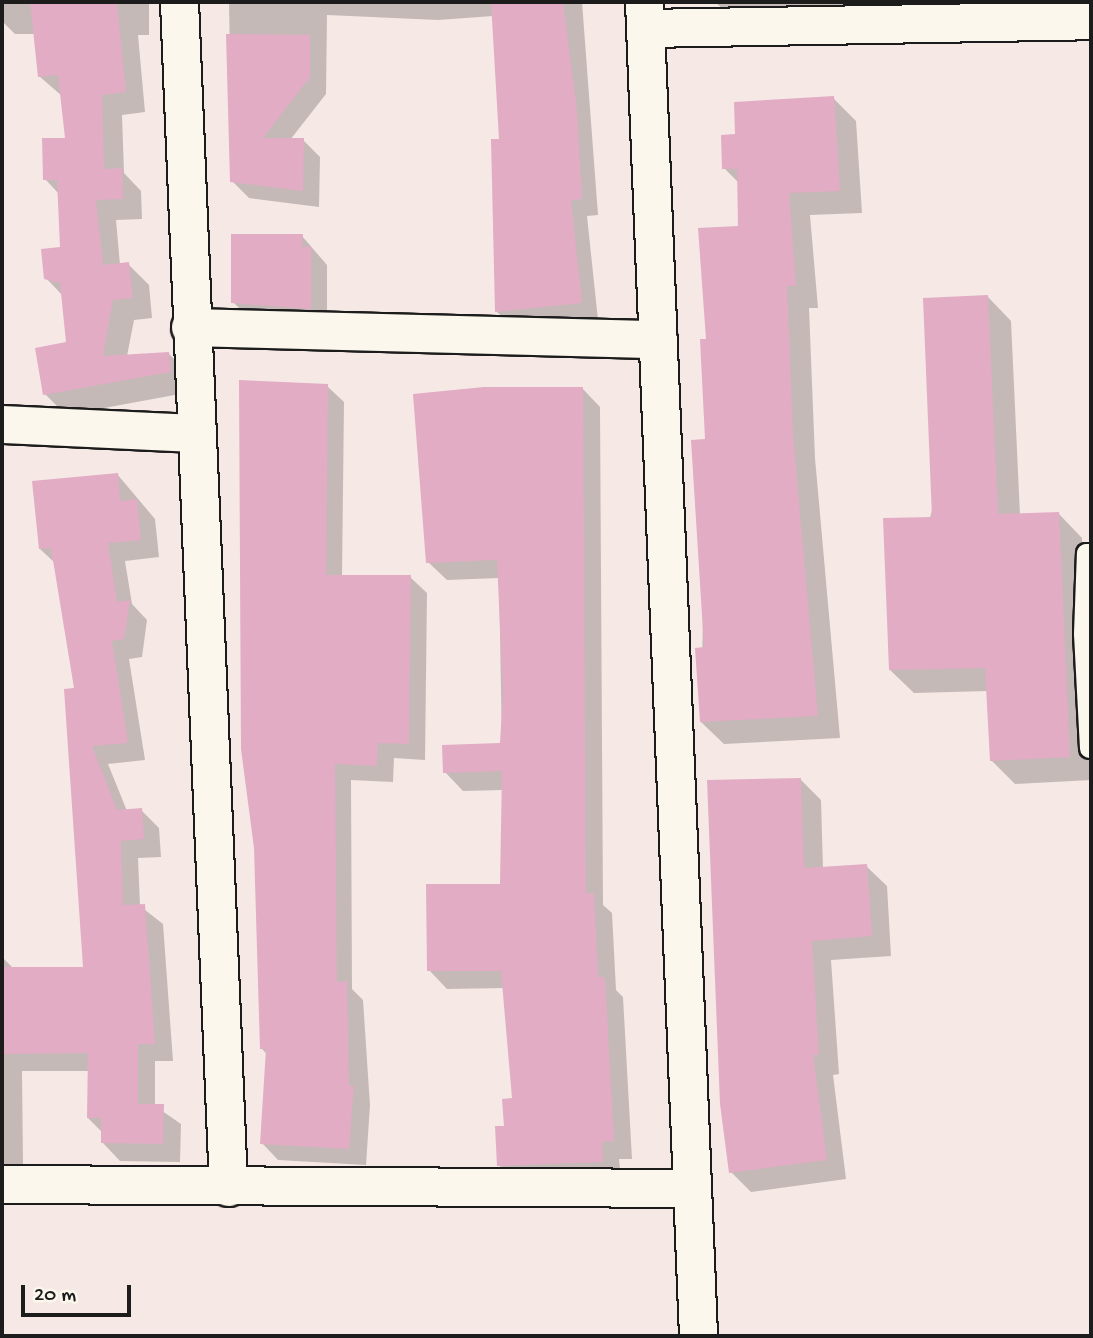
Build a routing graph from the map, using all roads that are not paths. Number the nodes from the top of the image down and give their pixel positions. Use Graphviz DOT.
graph roads {
  1 [pos="179,2"];
  2 [pos="644,15"];
  3 [pos="1091,20"];
  4 [pos="190,327"];
  5 [pos="657,339"];
  6 [pos="2,424"];
  7 [pos="192,433"];
  8 [pos="1091,553"];
  9 [pos="1089,748"];
  10 [pos="2,1184"];
  11 [pos="228,1187"];
  12 [pos="692,1188"];
  13 [pos="698,1336"];
  1 -- 4 [label="street"];
  2 -- 3 [label="street"];
  2 -- 5 [label="street"];
  4 -- 5 [label="street"];
  4 -- 7 [label="street"];
  5 -- 12 [label="street"];
  6 -- 7 [label="street"];
  7 -- 11 [label="street"];
  8 -- 9 [label="lane"];
  10 -- 11 [label="street"];
  11 -- 12 [label="street"];
  12 -- 13 [label="street"];
}
